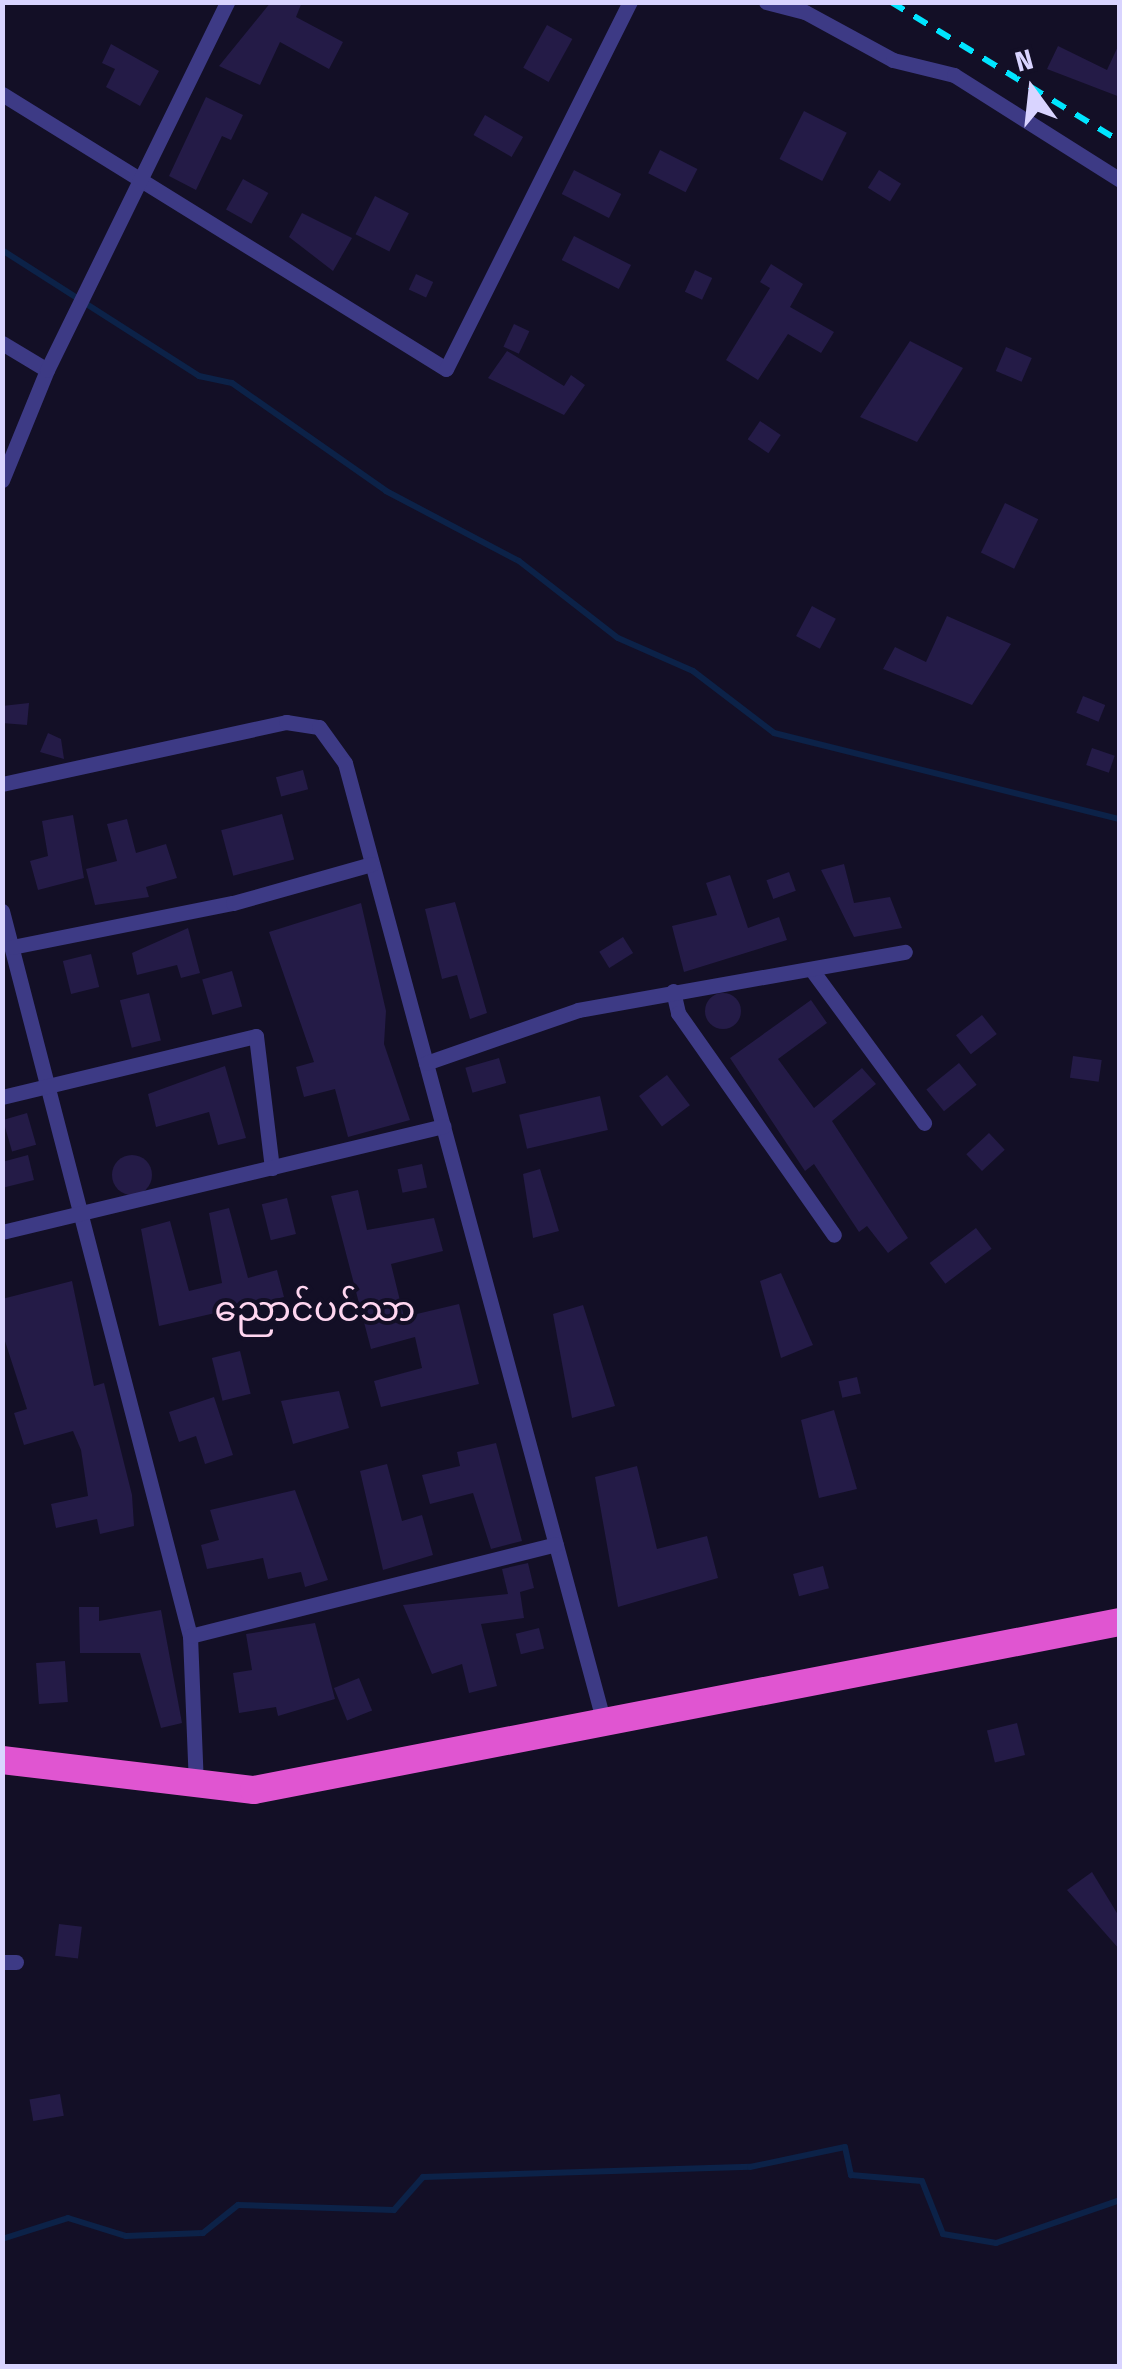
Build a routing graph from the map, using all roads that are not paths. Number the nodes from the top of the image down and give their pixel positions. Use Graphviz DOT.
graph roads {
  1 [pos="227,2"];
  2 [pos="630,2"];
  3 [pos="766,2"];
  4 [pos="2,94"];
  5 [pos="1120,180"];
  6 [pos="139,184"];
  7 [pos="2,343"];
  8 [pos="48,370"];
  9 [pos="2,480"];
  10 [pos="2,784"];
  11 [pos="372,864"];
  12 [pos="2,911"];
  13 [pos="12,947"];
  14 [pos="905,952"];
  15 [pos="814,973"];
  16 [pos="672,991"];
  17 [pos="426,1063"];
  18 [pos="48,1086"];
  19 [pos="2,1097"];
  20 [pos="924,1123"];
  21 [pos="444,1126"];
  22 [pos="272,1168"];
  23 [pos="81,1214"];
  24 [pos="2,1232"];
  25 [pos="834,1235"];
  26 [pos="556,1544"];
  27 [pos="1120,1622"];
  28 [pos="190,1636"];
  29 [pos="604,1723"];
  30 [pos="2,1760"];
  31 [pos="196,1783"];
  1 -- 6 [label="street"];
  2 -- 6 [label="street"];
  3 -- 5 [label="street"];
  4 -- 6 [label="street"];
  6 -- 8 [label="street"];
  7 -- 8 [label="street"];
  8 -- 9 [label="street"];
  10 -- 11 [label="street"];
  11 -- 13 [label="street"];
  11 -- 17 [label="street"];
  12 -- 13 [label="street"];
  13 -- 18 [label="street"];
  14 -- 15 [label="street"];
  15 -- 16 [label="street"];
  15 -- 20 [label="street"];
  16 -- 17 [label="street"];
  16 -- 25 [label="street"];
  17 -- 21 [label="street"];
  18 -- 19 [label="street"];
  18 -- 22 [label="street"];
  18 -- 23 [label="street"];
  21 -- 22 [label="street"];
  21 -- 26 [label="street"];
  22 -- 23 [label="street"];
  23 -- 24 [label="street"];
  23 -- 28 [label="street"];
  26 -- 28 [label="street"];
  26 -- 29 [label="street"];
  27 -- 29 [label="highway"];
  28 -- 31 [label="street"];
  29 -- 31 [label="highway"];
  30 -- 31 [label="highway"];
}
